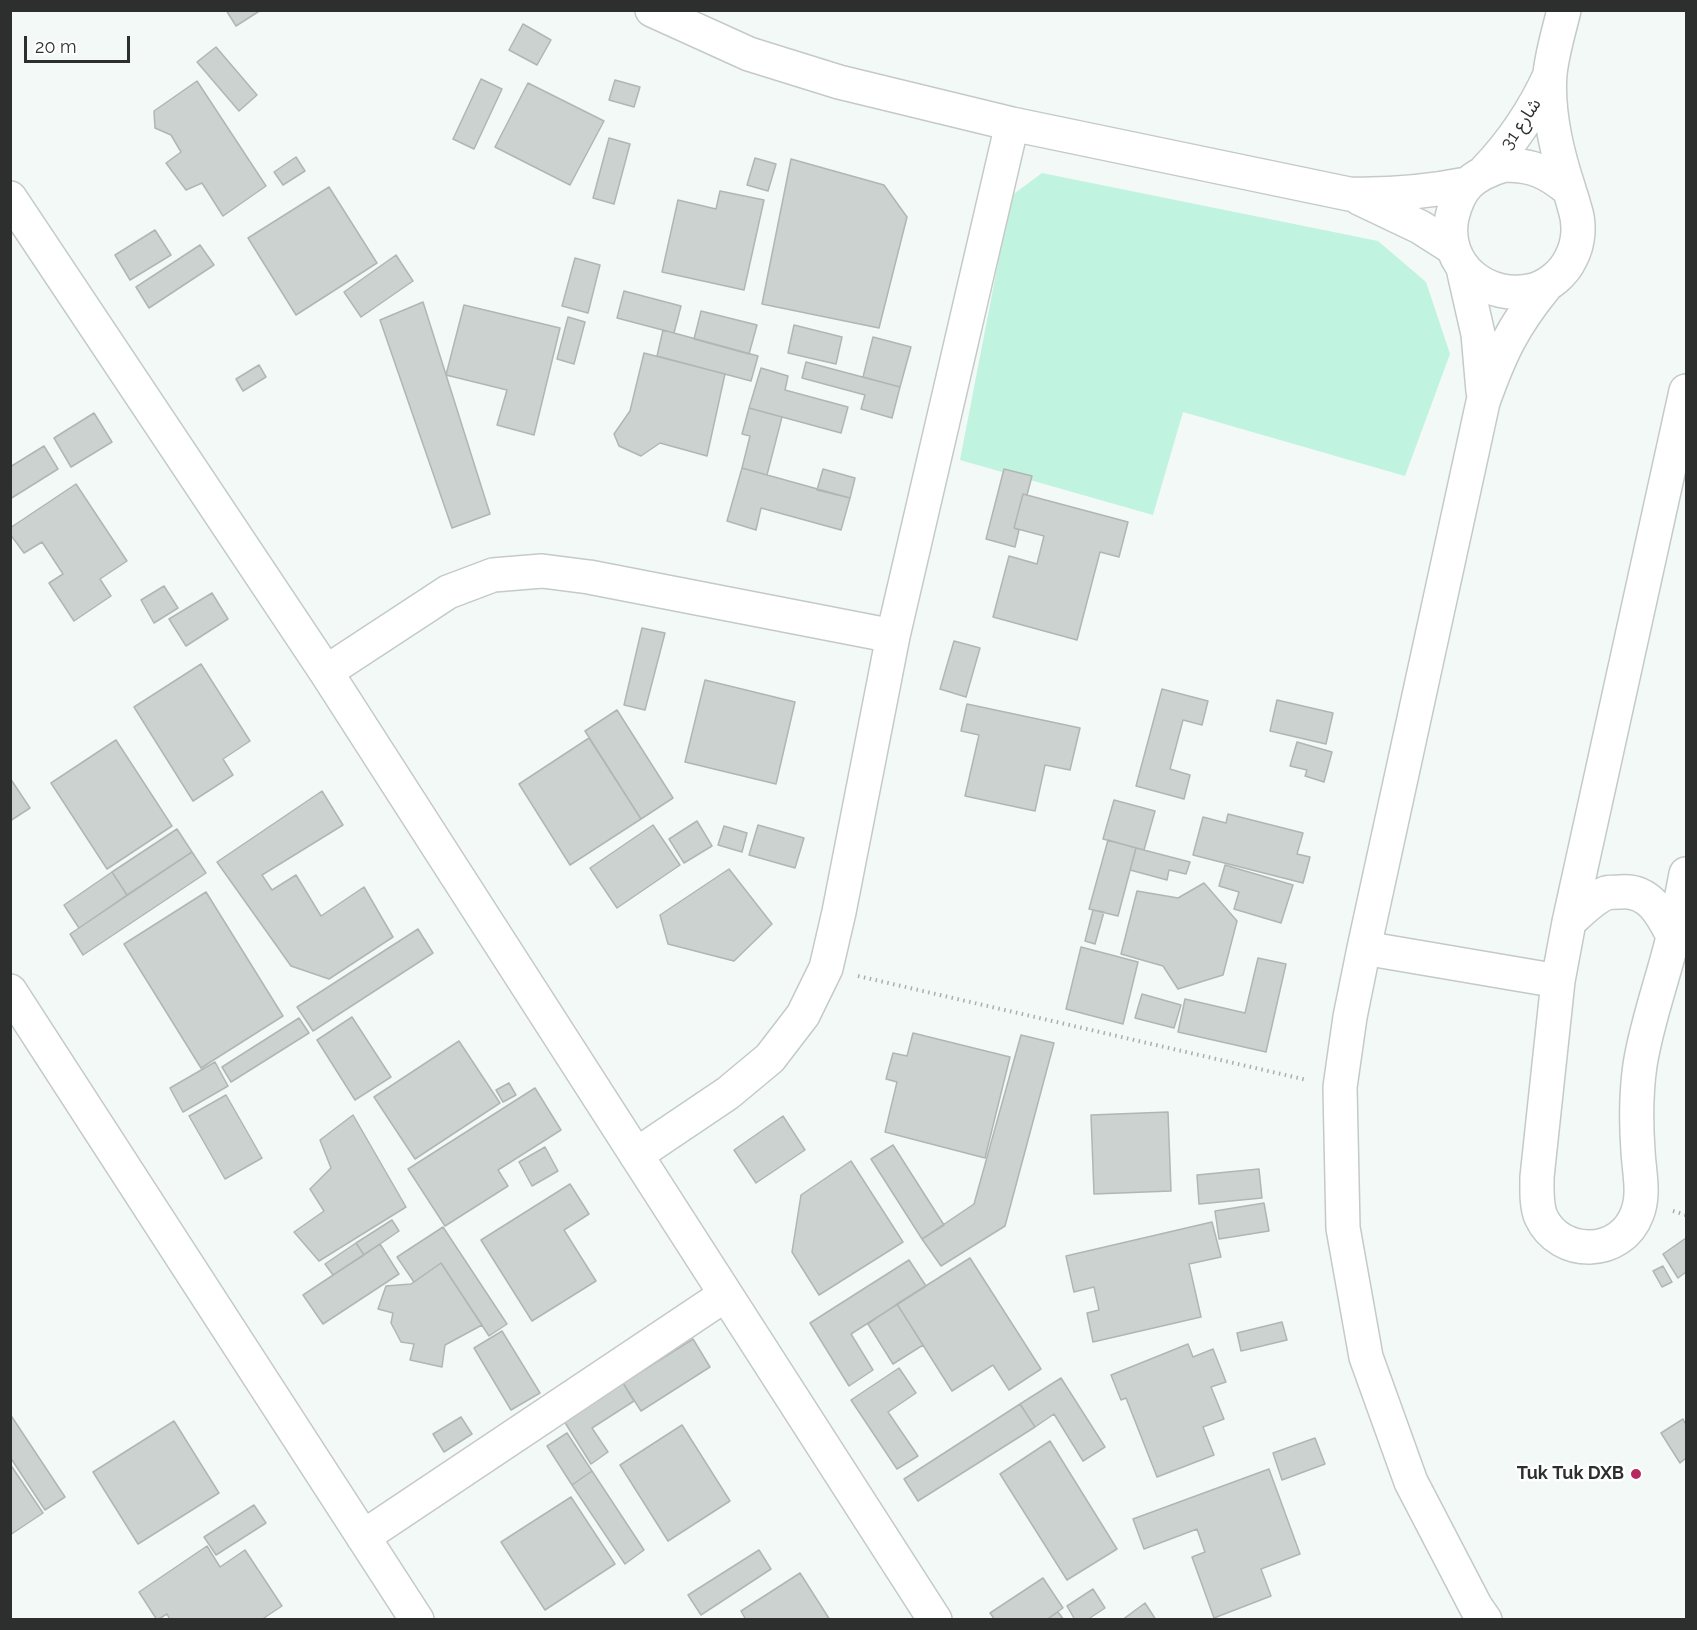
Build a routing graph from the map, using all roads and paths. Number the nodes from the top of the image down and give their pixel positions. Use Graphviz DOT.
graph roads {
  1 [pos="652,10"];
  2 [pos="1564,10"];
  3 [pos="1550,74"];
  4 [pos="1012,124"];
  5 [pos="1476,178"];
  6 [pos="1569,189"];
  7 [pos="1349,194"];
  8 [pos="10,198"];
  9 [pos="1458,258"];
  10 [pos="1545,287"];
  11 [pos="1686,391"];
  12 [pos="1483,402"];
  13 [pos="1681,444"];
  14 [pos="893,636"];
  15 [pos="326,672"];
  16 [pos="1686,874"];
  17 [pos="1569,922"];
  18 [pos="1673,936"];
  19 [pos="1364,948"];
  20 [pos="826,968"];
  21 [pos="1558,981"];
  22 [pos="10,991"];
  23 [pos="1340,1087"];
  24 [pos="636,1155"];
  25 [pos="725,1295"];
  26 [pos="363,1537"];
  27 [pos="417,1620"];
  28 [pos="935,1620"];
  29 [pos="1485,1620"];
  1 -- 4 [label="street"];
  2 -- 3 [label="street, شارع 31"];
  3 -- 5 [label="street, شارع 31"];
  3 -- 6 [label="street, شارع 31"];
  4 -- 7 [label="street"];
  4 -- 14 [label="street"];
  5 -- 6 [label="street"];
  5 -- 7 [label="street"];
  5 -- 9 [label="street"];
  6 -- 10 [label="street"];
  7 -- 9 [label="street"];
  8 -- 15 [label="street"];
  9 -- 10 [label="street"];
  9 -- 12 [label="street"];
  10 -- 12 [label="street"];
  11 -- 13 [label="street"];
  12 -- 19 [label="street"];
  13 -- 17 [label="street"];
  14 -- 15 [label="street"];
  14 -- 20 [label="street"];
  15 -- 24 [label="street"];
  16 -- 18 [label="street"];
  17 -- 18 [label="street"];
  17 -- 21 [label="street"];
  18 -- 21 [label="street"];
  19 -- 21 [label="street"];
  19 -- 23 [label="street"];
  20 -- 23 [label="path"];
  20 -- 24 [label="street"];
  22 -- 26 [label="street"];
  23 -- 29 [label="street"];
  24 -- 25 [label="street"];
  25 -- 26 [label="street"];
  25 -- 28 [label="street"];
  26 -- 27 [label="street"];
}
